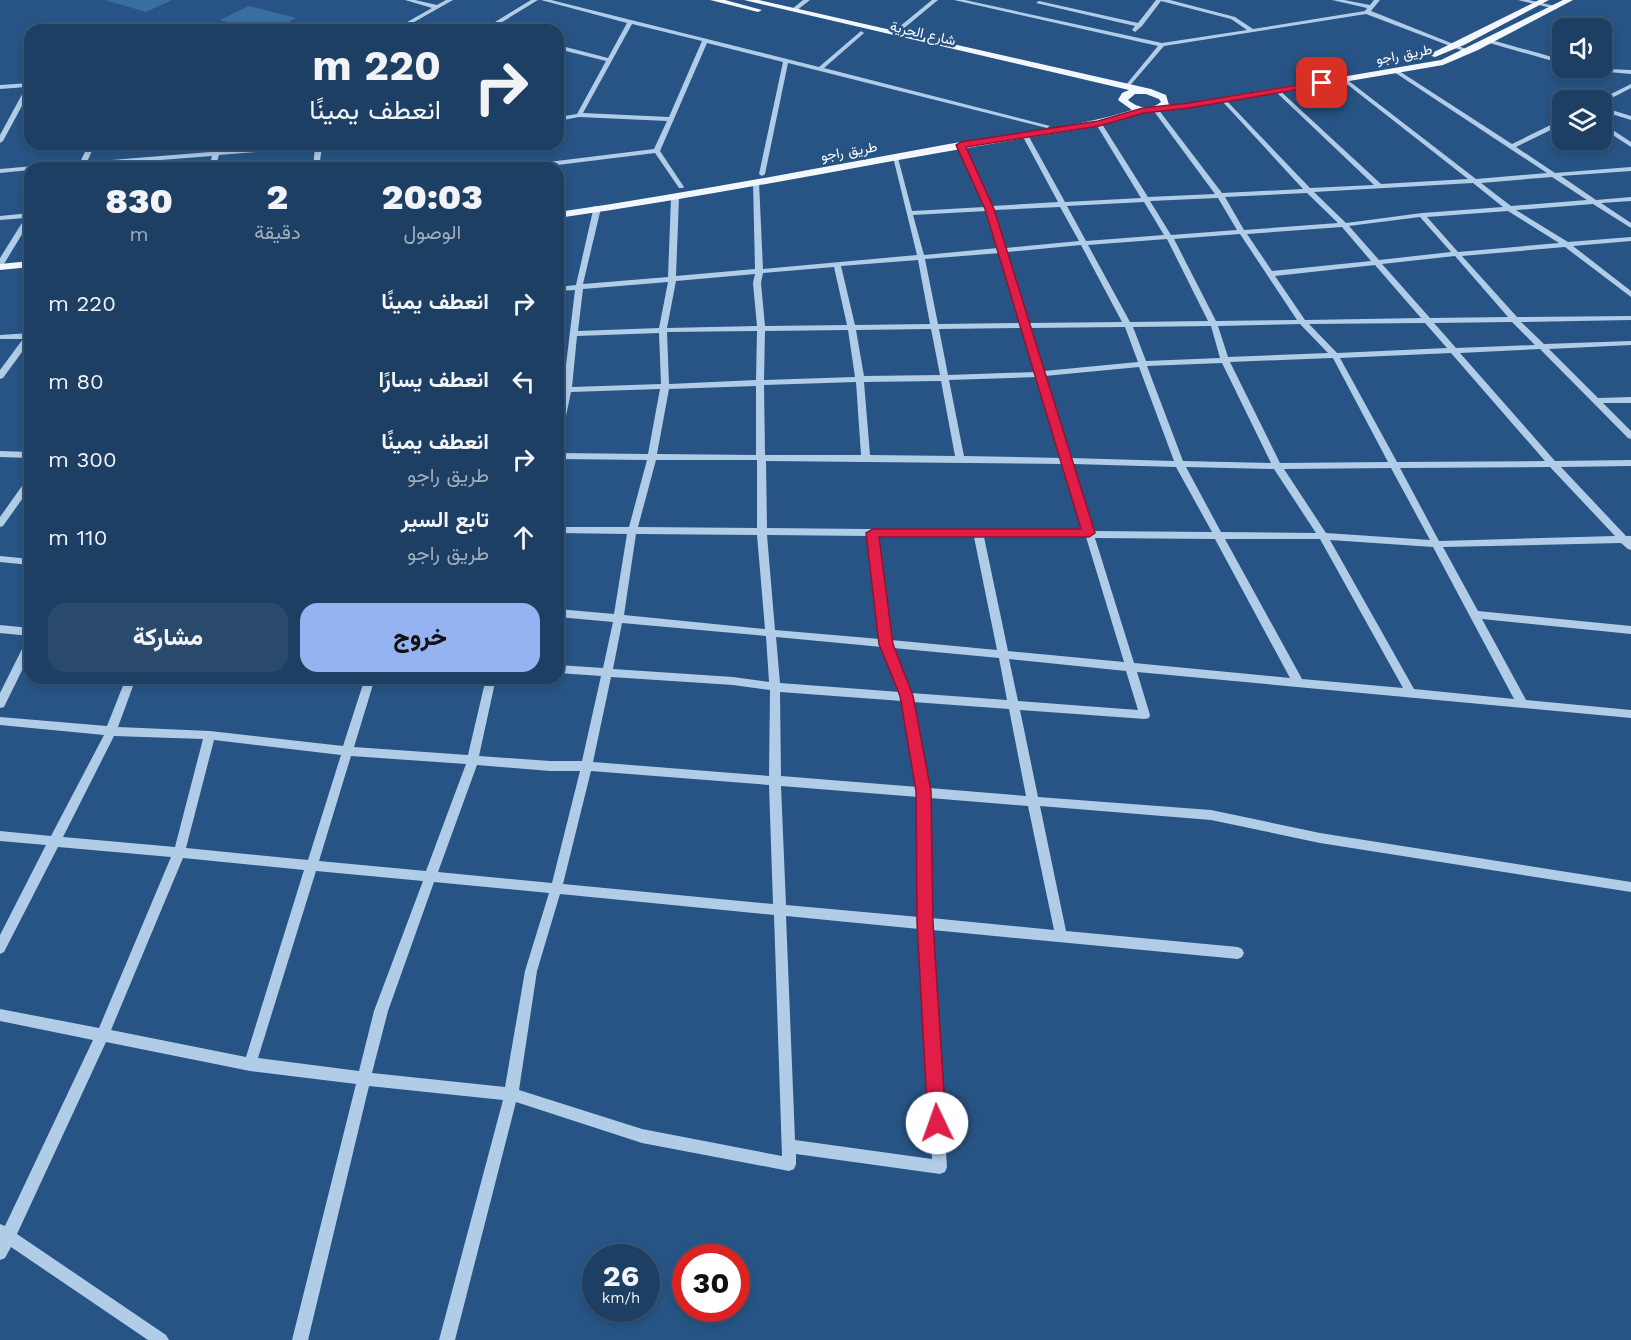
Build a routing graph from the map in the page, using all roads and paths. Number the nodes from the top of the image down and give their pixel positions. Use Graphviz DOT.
graph roads {
  1 [pos="408,0"];
  2 [pos="450,0"];
  3 [pos="535,0"];
  4 [pos="544,0"];
  5 [pos="714,0"];
  6 [pos="748,0"];
  7 [pos="807,0"];
  8 [pos="935,0"];
  9 [pos="957,0"];
  10 [pos="1161,0"];
  11 [pos="1335,0"];
  12 [pos="1377,0"];
  13 [pos="1521,0"];
  14 [pos="1569,0"];
  15 [pos="1041,1"];
  16 [pos="1541,2"];
  17 [pos="437,7"];
  18 [pos="1556,7"];
  19 [pos="794,10"];
  20 [pos="1369,10"];
  21 [pos="1026,16"];
  22 [pos="631,21"];
  23 [pos="829,22"];
  24 [pos="407,24"];
  25 [pos="497,24"];
  26 [pos="1140,25"];
  27 [pos="1253,30"];
  28 [pos="861,33"];
  29 [pos="896,33"];
  30 [pos="1129,37"];
  31 [pos="705,40"];
  32 [pos="1488,41"];
  33 [pos="1162,45"];
  34 [pos="1453,46"];
  35 [pos="564,49"];
  36 [pos="953,50"];
  37 [pos="1468,51"];
  38 [pos="1552,59"];
  39 [pos="609,60"];
  40 [pos="786,60"];
  41 [pos="820,69"];
  42 [pos="1612,70"];
  43 [pos="1396,71"];
  44 [pos="1631,72"];
  45 [pos="1345,80"];
  46 [pos="24,85"];
  47 [pos="1631,86"];
  48 [pos="0,87"];
  49 [pos="1277,90"];
  50 [pos="1126,91"];
  51 [pos="1194,95"];
  52 [pos="24,96"];
  53 [pos="1174,96"];
  54 [pos="1612,96"];
  55 [pos="1163,97"];
  56 [pos="1224,100"];
  57 [pos="1131,107"];
  58 [pos="1158,109"];
  59 [pos="1143,110"];
  60 [pos="1612,112"];
  61 [pos="579,115"];
  62 [pos="564,118"];
  63 [pos="1631,118"];
  64 [pos="671,119"];
  65 [pos="1099,124"];
  66 [pos="1047,126"];
  67 [pos="1552,127"];
  68 [pos="1612,132"];
  69 [pos="1025,135"];
  70 [pos="0,141"];
  71 [pos="961,145"];
  72 [pos="1631,145"];
  73 [pos="1512,147"];
  74 [pos="255,150"];
  75 [pos="657,151"];
  76 [pos="216,153"];
  77 [pos="895,158"];
  78 [pos="107,162"];
  79 [pos="214,162"];
  80 [pos="564,162"];
  81 [pos="24,169"];
  82 [pos="1631,169"];
  83 [pos="0,171"];
  84 [pos="1552,174"];
  85 [pos="759,178"];
  86 [pos="1474,181"];
  87 [pos="1378,185"];
  88 [pos="681,187"];
  89 [pos="1308,190"];
  90 [pos="1220,195"];
  91 [pos="675,198"];
  92 [pos="1146,199"];
  93 [pos="1631,199"];
  94 [pos="1596,202"];
  95 [pos="1064,204"];
  96 [pos="564,208"];
  97 [pos="597,208"];
  98 [pos="990,209"];
  99 [pos="1510,209"];
  100 [pos="909,213"];
  101 [pos="564,214"];
  102 [pos="1422,215"];
  103 [pos="24,216"];
  104 [pos="0,218"];
  105 [pos="24,225"];
  106 [pos="1344,225"];
  107 [pos="1631,226"];
  108 [pos="1240,231"];
  109 [pos="1169,237"];
  110 [pos="1631,239"];
  111 [pos="1084,243"];
  112 [pos="1567,245"];
  113 [pos="1002,251"];
  114 [pos="1456,254"];
  115 [pos="921,258"];
  116 [pos="1376,263"];
  117 [pos="24,264"];
  118 [pos="0,266"];
  119 [pos="837,266"];
  120 [pos="759,272"];
  121 [pos="24,273"];
  122 [pos="1270,274"];
  123 [pos="0,275"];
  124 [pos="672,281"];
  125 [pos="579,287"];
  126 [pos="564,288"];
  127 [pos="1631,295"];
  128 [pos="1631,318"];
  129 [pos="1514,320"];
  130 [pos="1428,322"];
  131 [pos="1303,323"];
  132 [pos="1214,324"];
  133 [pos="1128,325"];
  134 [pos="1025,326"];
  135 [pos="935,327"];
  136 [pos="852,328"];
  137 [pos="761,329"];
  138 [pos="663,330"];
  139 [pos="573,334"];
  140 [pos="24,336"];
  141 [pos="0,337"];
  142 [pos="1631,343"];
  143 [pos="24,344"];
  144 [pos="1541,345"];
  145 [pos="1453,350"];
  146 [pos="1336,357"];
  147 [pos="1225,360"];
  148 [pos="1144,364"];
  149 [pos="1040,374"];
  150 [pos="0,376"];
  151 [pos="946,378"];
  152 [pos="860,379"];
  153 [pos="759,383"];
  154 [pos="665,387"];
  155 [pos="567,390"];
  156 [pos="1631,400"];
  157 [pos="1597,401"];
  158 [pos="564,405"];
  159 [pos="1631,436"];
  160 [pos="0,454"];
  161 [pos="24,454"];
  162 [pos="564,456"];
  163 [pos="652,456"];
  164 [pos="762,459"];
  165 [pos="866,459"];
  166 [pos="960,459"];
  167 [pos="1067,462"];
  168 [pos="1552,463"];
  169 [pos="1631,463"];
  170 [pos="1392,464"];
  171 [pos="1180,465"];
  172 [pos="1277,466"];
  173 [pos="24,490"];
  174 [pos="0,524"];
  175 [pos="564,530"];
  176 [pos="632,532"];
  177 [pos="978,532"];
  178 [pos="762,533"];
  179 [pos="873,533"];
  180 [pos="1089,533"];
  181 [pos="1217,535"];
  182 [pos="1323,536"];
  183 [pos="1627,539"];
  184 [pos="1436,544"];
  185 [pos="1631,547"];
  186 [pos="0,559"];
  187 [pos="24,561"];
  188 [pos="564,614"];
  189 [pos="1476,615"];
  190 [pos="618,620"];
  191 [pos="0,629"];
  192 [pos="1631,630"];
  193 [pos="24,631"];
  194 [pos="770,632"];
  195 [pos="886,644"];
  196 [pos="1003,655"];
  197 [pos="24,656"];
  198 [pos="1129,665"];
  199 [pos="564,669"];
  200 [pos="605,672"];
  201 [pos="1298,682"];
  202 [pos="129,684"];
  203 [pos="368,684"];
  204 [pos="490,684"];
  205 [pos="775,687"];
  206 [pos="1410,692"];
  207 [pos="906,696"];
  208 [pos="0,704"];
  209 [pos="1013,705"];
  210 [pos="1523,705"];
  211 [pos="1631,714"];
  212 [pos="0,721"];
  213 [pos="111,731"];
  214 [pos="210,735"];
  215 [pos="348,751"];
  216 [pos="473,760"];
  217 [pos="587,766"];
  218 [pos="775,781"];
  219 [pos="924,791"];
  220 [pos="1034,802"];
  221 [pos="0,836"];
  222 [pos="55,842"];
  223 [pos="179,853"];
  224 [pos="312,864"];
  225 [pos="430,876"];
  226 [pos="1631,887"];
  227 [pos="556,889"];
  228 [pos="781,910"];
  229 [pos="925,923"];
  230 [pos="1061,936"];
  231 [pos="0,948"];
  232 [pos="1238,953"];
  233 [pos="0,1015"];
  234 [pos="102,1036"];
  235 [pos="250,1064"];
  236 [pos="366,1079"];
  237 [pos="511,1094"];
  238 [pos="788,1146"];
  239 [pos="4,1233"];
  240 [pos="0,1253"];
  241 [pos="161,1340"];
  242 [pos="300,1340"];
  243 [pos="447,1340"];
  1 -- 17 [label="street"];
  2 -- 17 [label="street"];
  3 -- 25 [label="street"];
  4 -- 22 [label="street"];
  5 -- 23 [label="main road, شارع الحرية"];
  6 -- 19 [label="main road, شارع الحرية"];
  7 -- 19 [label="street"];
  8 -- 29 [label="street"];
  9 -- 21 [label="street"];
  10 -- 26 [label="street"];
  10 -- 27 [label="street"];
  11 -- 20 [label="street"];
  12 -- 20 [label="street"];
  13 -- 16 [label="street"];
  14 -- 18 [label="main road, طريق راجو"];
  15 -- 21 [label="street"];
  15 -- 26 [label="street"];
  16 -- 18 [label="street"];
  16 -- 34 [label="main road, طريق راجو"];
  17 -- 24 [label="street"];
  18 -- 32 [label="main road, طريق راجو"];
  19 -- 23 [label="main road, شارع الحرية"];
  20 -- 27 [label="street"];
  20 -- 34 [label="street"];
  21 -- 30 [label="street"];
  22 -- 31 [label="street"];
  22 -- 39 [label="street"];
  23 -- 28 [label="main road, شارع الحرية"];
  23 -- 29 [label="main road, شارع الحرية"];
  26 -- 30 [label="street"];
  27 -- 33 [label="street"];
  28 -- 36 [label="main road, شارع الحرية"];
  28 -- 41 [label="street"];
  29 -- 36 [label="main road, شارع الحرية"];
  30 -- 33 [label="street"];
  31 -- 40 [label="street"];
  31 -- 64 [label="street"];
  32 -- 37 [label="main road, طريق راجو"];
  32 -- 38 [label="street"];
  33 -- 50 [label="street"];
  34 -- 37 [label="street"];
  34 -- 51 [label="main road, طريق راجو"];
  35 -- 39 [label="street"];
  36 -- 50 [label="main road, شارع الحرية"];
  37 -- 43 [label="main road, طريق راجو"];
  39 -- 61 [label="street"];
  40 -- 41 [label="street"];
  40 -- 85 [label="street"];
  41 -- 66 [label="street"];
  42 -- 44 [label="street"];
  43 -- 45 [label="main road, طريق راجو"];
  43 -- 73 [label="street"];
  45 -- 49 [label="main road, طريق راجو"];
  45 -- 86 [label="street"];
  46 -- 48 [label="street"];
  47 -- 54 [label="street"];
  49 -- 56 [label="main road, طريق راجو"];
  49 -- 87 [label="street"];
  50 -- 55 [label="main road"];
  50 -- 57 [label="main road"];
  52 -- 70 [label="street"];
  53 -- 55 [label="main road"];
  55 -- 58 [label="main road"];
  56 -- 58 [label="main road, طريق راجو"];
  56 -- 89 [label="street"];
  57 -- 59 [label="main road"];
  57 -- 66 [label="main road, طريق راجو"];
  58 -- 59 [label="main road, طريق راجو"];
  58 -- 90 [label="street"];
  59 -- 65 [label="main road, طريق راجو"];
  60 -- 63 [label="street"];
  61 -- 62 [label="street"];
  61 -- 64 [label="street"];
  64 -- 75 [label="street"];
  65 -- 69 [label="main road, طريق راجو"];
  65 -- 92 [label="street"];
  66 -- 85 [label="main road, طريق راجو"];
  67 -- 73 [label="street"];
  68 -- 72 [label="street"];
  69 -- 71 [label="main road, طريق راجو"];
  69 -- 95 [label="street"];
  71 -- 77 [label="main road, طريق راجو"];
  71 -- 98 [label="street"];
  73 -- 84 [label="street"];
  74 -- 76 [label="street"];
  75 -- 80 [label="street"];
  75 -- 88 [label="street"];
  76 -- 78 [label="street"];
  76 -- 79 [label="street"];
  77 -- 85 [label="main road, طريق راجو"];
  77 -- 100 [label="street"];
  81 -- 83 [label="street"];
  82 -- 84 [label="street"];
  84 -- 86 [label="street"];
  84 -- 94 [label="street"];
  85 -- 88 [label="main road, طريق راجو"];
  85 -- 91 [label="main road, طريق راجو"];
  85 -- 120 [label="street"];
  86 -- 87 [label="street"];
  86 -- 99 [label="street"];
  87 -- 89 [label="street"];
  88 -- 96 [label="main road, طريق راجو"];
  89 -- 90 [label="street"];
  89 -- 106 [label="street"];
  90 -- 92 [label="street"];
  90 -- 108 [label="street"];
  91 -- 97 [label="main road, طريق راجو"];
  91 -- 124 [label="street"];
  92 -- 95 [label="street"];
  92 -- 109 [label="street"];
  93 -- 94 [label="street"];
  94 -- 99 [label="street"];
  94 -- 107 [label="street"];
  95 -- 98 [label="street"];
  95 -- 111 [label="street"];
  97 -- 101 [label="main road, طريق راجو"];
  97 -- 125 [label="street"];
  98 -- 100 [label="street"];
  98 -- 113 [label="street"];
  99 -- 102 [label="street"];
  99 -- 112 [label="street"];
  100 -- 115 [label="street"];
  102 -- 106 [label="street"];
  102 -- 114 [label="street"];
  103 -- 104 [label="street"];
  105 -- 118 [label="street"];
  106 -- 108 [label="street"];
  106 -- 116 [label="street"];
  108 -- 109 [label="street"];
  108 -- 122 [label="street"];
  109 -- 111 [label="street"];
  109 -- 132 [label="street"];
  110 -- 112 [label="street"];
  111 -- 113 [label="street"];
  111 -- 133 [label="street"];
  112 -- 114 [label="street"];
  112 -- 127 [label="street"];
  113 -- 115 [label="street"];
  113 -- 134 [label="street"];
  114 -- 116 [label="street"];
  114 -- 129 [label="street"];
  115 -- 119 [label="street"];
  115 -- 135 [label="street"];
  116 -- 122 [label="street"];
  116 -- 130 [label="street"];
  117 -- 118 [label="main road"];
  119 -- 120 [label="street"];
  119 -- 136 [label="street"];
  120 -- 124 [label="street"];
  120 -- 137 [label="street"];
  121 -- 123 [label="main road"];
  122 -- 131 [label="street"];
  124 -- 125 [label="street"];
  124 -- 138 [label="street"];
  125 -- 126 [label="street"];
  125 -- 139 [label="street"];
  128 -- 129 [label="street"];
  129 -- 130 [label="street"];
  129 -- 144 [label="street"];
  130 -- 131 [label="street"];
  130 -- 145 [label="street"];
  131 -- 132 [label="street"];
  131 -- 146 [label="street"];
  132 -- 133 [label="street"];
  132 -- 147 [label="street"];
  133 -- 134 [label="street"];
  133 -- 148 [label="street"];
  134 -- 135 [label="street"];
  134 -- 149 [label="street"];
  135 -- 136 [label="street"];
  135 -- 151 [label="street"];
  136 -- 137 [label="street"];
  136 -- 152 [label="street"];
  137 -- 138 [label="street"];
  137 -- 153 [label="street"];
  138 -- 139 [label="street"];
  138 -- 154 [label="street"];
  139 -- 155 [label="street"];
  140 -- 141 [label="street"];
  142 -- 144 [label="street"];
  143 -- 150 [label="street"];
  144 -- 145 [label="street"];
  144 -- 157 [label="street"];
  145 -- 146 [label="street"];
  145 -- 168 [label="street"];
  146 -- 147 [label="street"];
  146 -- 170 [label="street"];
  147 -- 148 [label="street"];
  147 -- 172 [label="street"];
  148 -- 149 [label="street"];
  148 -- 171 [label="street"];
  149 -- 151 [label="street"];
  149 -- 167 [label="street"];
  151 -- 152 [label="street"];
  151 -- 166 [label="street"];
  152 -- 153 [label="street"];
  152 -- 165 [label="street"];
  153 -- 154 [label="street"];
  153 -- 164 [label="street"];
  154 -- 155 [label="street"];
  154 -- 163 [label="street"];
  155 -- 158 [label="street"];
  156 -- 157 [label="street"];
  157 -- 159 [label="street"];
  160 -- 161 [label="street"];
  162 -- 163 [label="street"];
  163 -- 164 [label="street"];
  163 -- 176 [label="street"];
  164 -- 165 [label="street"];
  164 -- 178 [label="street"];
  165 -- 166 [label="street"];
  166 -- 167 [label="street"];
  167 -- 171 [label="street"];
  167 -- 180 [label="street"];
  168 -- 169 [label="street"];
  168 -- 170 [label="street"];
  168 -- 183 [label="street"];
  170 -- 172 [label="street"];
  170 -- 184 [label="street"];
  171 -- 172 [label="street"];
  171 -- 181 [label="street"];
  172 -- 182 [label="street"];
  173 -- 174 [label="street"];
  175 -- 176 [label="street"];
  176 -- 178 [label="street"];
  176 -- 190 [label="street"];
  177 -- 179 [label="street"];
  177 -- 180 [label="street"];
  177 -- 196 [label="street"];
  178 -- 179 [label="street"];
  178 -- 194 [label="street"];
  179 -- 195 [label="street"];
  180 -- 181 [label="street"];
  180 -- 198 [label="street"];
  181 -- 182 [label="street"];
  181 -- 201 [label="street"];
  182 -- 184 [label="street"];
  182 -- 206 [label="street"];
  183 -- 184 [label="street"];
  183 -- 185 [label="street"];
  184 -- 189 [label="street"];
  186 -- 187 [label="street"];
  188 -- 190 [label="street"];
  189 -- 192 [label="street"];
  189 -- 210 [label="street"];
  190 -- 194 [label="street"];
  190 -- 200 [label="street"];
  191 -- 193 [label="street"];
  194 -- 195 [label="street"];
  194 -- 205 [label="street"];
  195 -- 196 [label="street"];
  195 -- 207 [label="street"];
  196 -- 198 [label="street"];
  196 -- 209 [label="street"];
  197 -- 208 [label="street"];
  198 -- 201 [label="street"];
  198 -- 209 [label="street"];
  199 -- 200 [label="street"];
  200 -- 205 [label="street"];
  200 -- 217 [label="street"];
  201 -- 206 [label="street"];
  202 -- 213 [label="street"];
  203 -- 215 [label="street"];
  204 -- 216 [label="street"];
  205 -- 207 [label="street"];
  205 -- 218 [label="street"];
  206 -- 210 [label="street"];
  207 -- 209 [label="street"];
  207 -- 219 [label="street"];
  209 -- 220 [label="street"];
  210 -- 211 [label="street"];
  212 -- 213 [label="street"];
  213 -- 214 [label="street"];
  213 -- 222 [label="street"];
  214 -- 215 [label="street"];
  214 -- 223 [label="street"];
  215 -- 216 [label="street"];
  215 -- 224 [label="street"];
  216 -- 217 [label="street"];
  216 -- 225 [label="street"];
  217 -- 218 [label="street"];
  217 -- 227 [label="street"];
  218 -- 219 [label="street"];
  218 -- 228 [label="street"];
  219 -- 220 [label="street"];
  219 -- 229 [label="street"];
  220 -- 226 [label="street"];
  220 -- 230 [label="street"];
  221 -- 222 [label="street"];
  222 -- 223 [label="street"];
  222 -- 231 [label="street"];
  223 -- 224 [label="street"];
  223 -- 234 [label="street"];
  224 -- 225 [label="street"];
  224 -- 235 [label="street"];
  225 -- 227 [label="street"];
  225 -- 236 [label="street"];
  227 -- 228 [label="street"];
  227 -- 237 [label="street"];
  228 -- 229 [label="street"];
  228 -- 238 [label="street"];
  229 -- 230 [label="street"];
  229 -- 238 [label="street"];
  230 -- 232 [label="street"];
  233 -- 234 [label="street"];
  234 -- 235 [label="street"];
  234 -- 239 [label="street"];
  235 -- 236 [label="street"];
  236 -- 237 [label="street"];
  236 -- 242 [label="street"];
  237 -- 238 [label="street"];
  237 -- 243 [label="street"];
  239 -- 240 [label="street"];
  239 -- 241 [label="street"];
}
